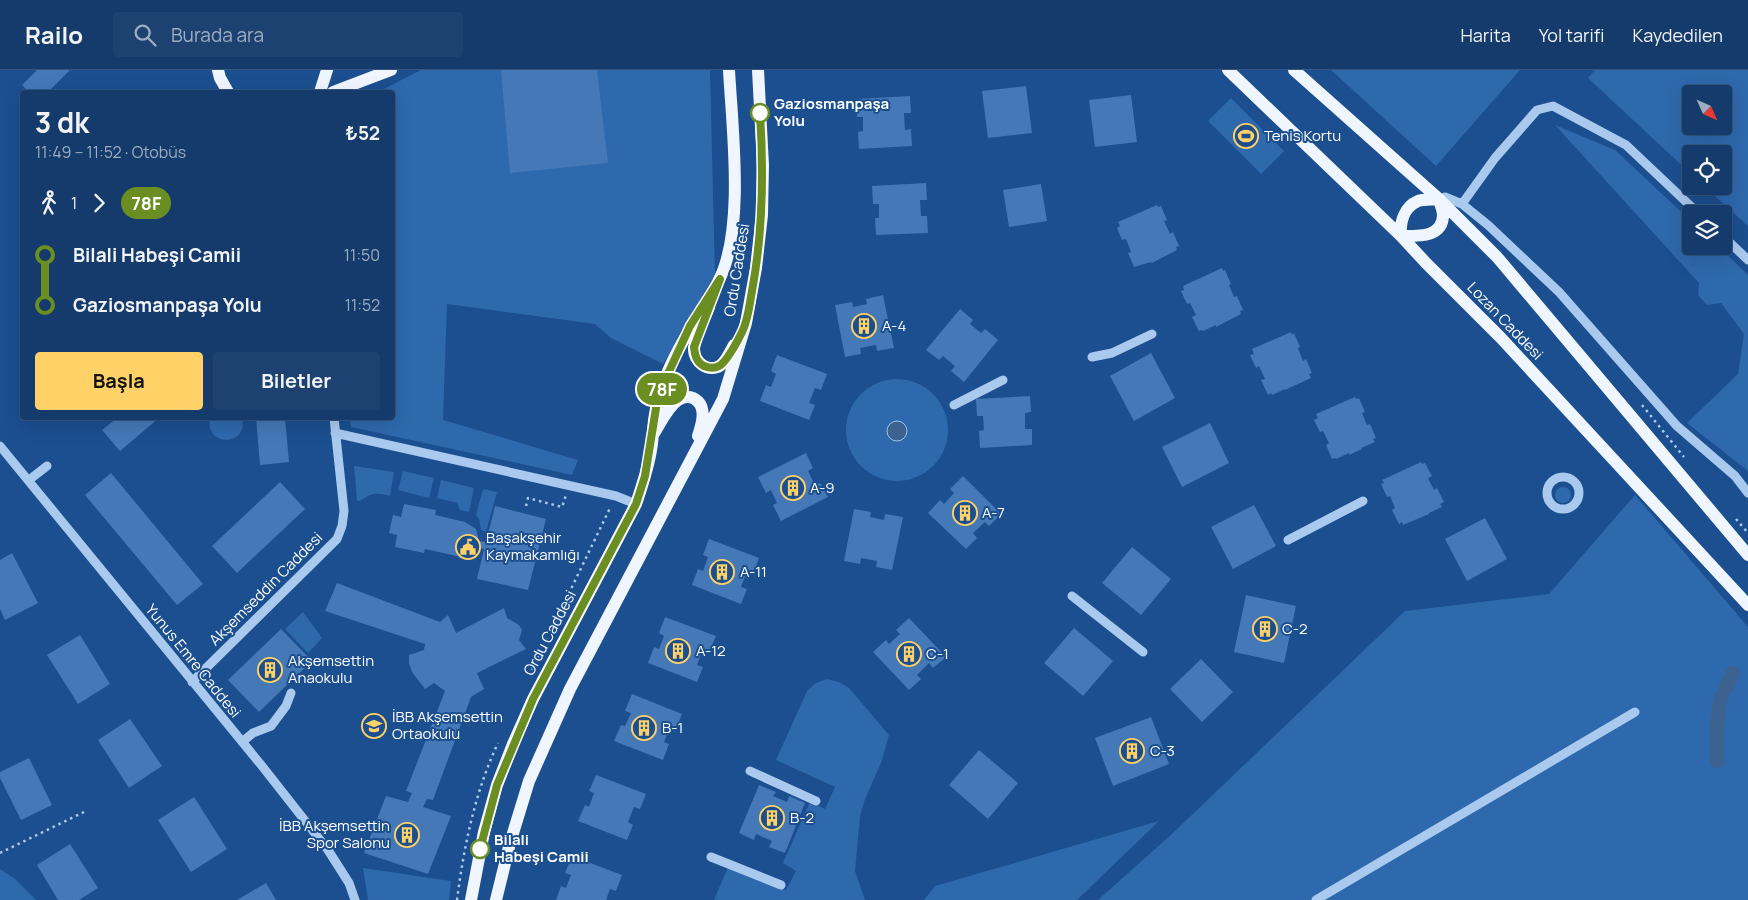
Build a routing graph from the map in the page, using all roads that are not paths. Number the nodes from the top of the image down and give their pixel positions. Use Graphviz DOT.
graph roads {
  1 [pos="218,70"];
  2 [pos="327,70"];
  3 [pos="391,70"];
  4 [pos="729,70"];
  5 [pos="758,70"];
  6 [pos="1228,70"];
  7 [pos="1294,70"];
  8 [pos="227,90"];
  9 [pos="321,90"];
  10 [pos="338,90"];
  11 [pos="1438,199"];
  12 [pos="1462,204"];
  13 [pos="1689,205"];
  14 [pos="1401,236"];
  15 [pos="1732,245"];
  16 [pos="1748,260"];
  17 [pos="720,279"];
  18 [pos="746,323"];
  19 [pos="1152,334"];
  20 [pos="1092,357"];
  21 [pos="1003,380"];
  22 [pos="954,406"];
  23 [pos="334,420"];
  24 [pos="335,434"];
  25 [pos="653,436"];
  26 [pos="0,446"];
  27 [pos="47,466"];
  28 [pos="686,472"];
  29 [pos="29,480"];
  30 [pos="1748,493"];
  31 [pos="1363,501"];
  32 [pos="636,504"];
  33 [pos="1288,540"];
  34 [pos="1748,555"];
  35 [pos="1072,596"];
  36 [pos="1748,605"];
  37 [pos="1143,652"];
  38 [pos="192,682"];
  39 [pos="290,693"];
  40 [pos="1635,712"];
  41 [pos="242,742"];
  42 [pos="750,771"];
  43 [pos="816,802"];
  44 [pos="711,857"];
  45 [pos="781,885"];
  46 [pos="355,900"];
  47 [pos="471,900"];
  48 [pos="496,900"];
  49 [pos="1316,900"];
  1 -- 8 [label="main road"];
  2 -- 9 [label="main road"];
  3 -- 10 [label="main road"];
  4 -- 17 [label="main road, Ordu Caddesi"];
  5 -- 18 [label="main road, Ordu Caddesi"];
  6 -- 14 [label="main road, Lozan Caddesi"];
  7 -- 11 [label="main road"];
  11 -- 12 [label="street"];
  11 -- 14 [label="main road"];
  11 -- 14 [label="main road"];
  11 -- 34 [label="main road"];
  12 -- 13 [label="street"];
  12 -- 30 [label="street"];
  14 -- 36 [label="main road, Lozan Caddesi"];
  15 -- 16 [label="street"];
  17 -- 18 [label="main road"];
  17 -- 25 [label="main road, Ordu Caddesi"];
  18 -- 28 [label="main road, Ordu Caddesi"];
  19 -- 20 [label="street"];
  21 -- 22 [label="street"];
  23 -- 24 [label="street, Akşemseddin Caddesi"];
  24 -- 32 [label="street"];
  24 -- 38 [label="street, Akşemseddin Caddesi"];
  25 -- 28 [label="main road"];
  25 -- 32 [label="main road, Ordu Caddesi"];
  26 -- 29 [label="street, Yunus Emre Caddesi"];
  27 -- 29 [label="street"];
  28 -- 48 [label="main road, Ordu Caddesi"];
  29 -- 38 [label="street, Yunus Emre Caddesi"];
  31 -- 33 [label="street"];
  32 -- 47 [label="main road, Ordu Caddesi"];
  35 -- 37 [label="street"];
  38 -- 41 [label="street, Yunus Emre Caddesi"];
  39 -- 41 [label="street"];
  40 -- 49 [label="street"];
  41 -- 46 [label="street, Yunus Emre Caddesi"];
  42 -- 43 [label="street"];
  44 -- 45 [label="street"];
}
